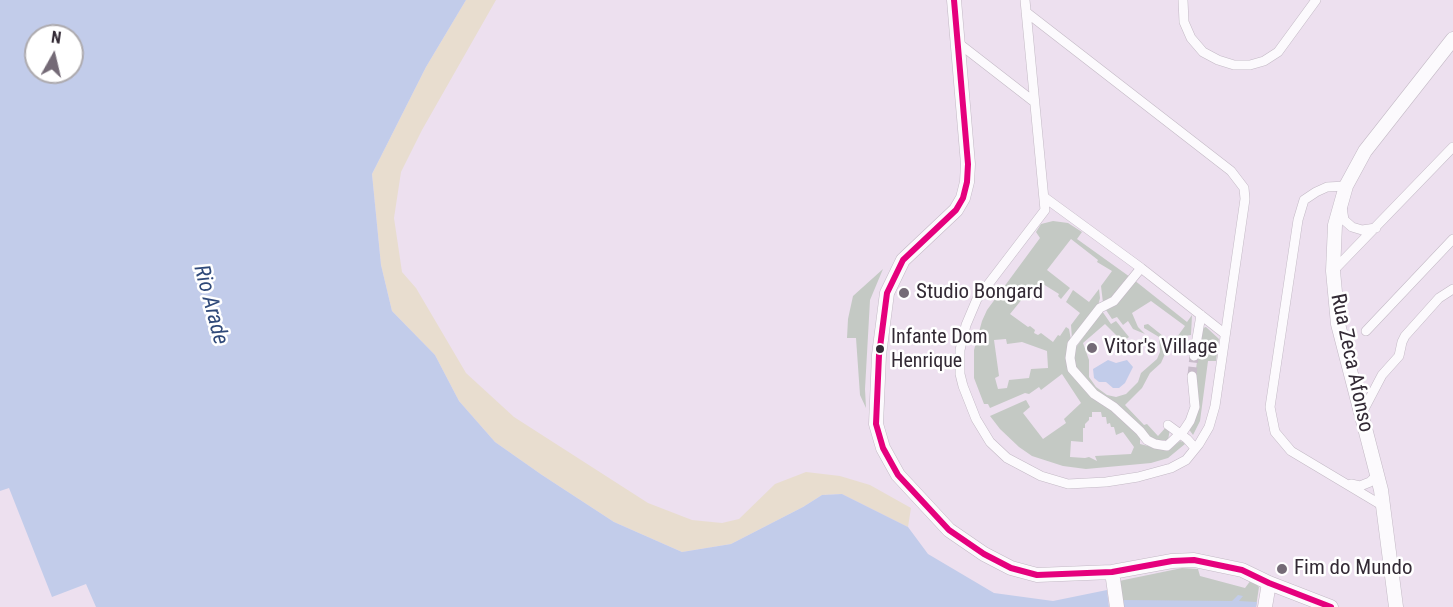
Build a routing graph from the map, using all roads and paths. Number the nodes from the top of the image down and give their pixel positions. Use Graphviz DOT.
graph roads {
  1 [pos="954,0"];
  2 [pos="1025,0"];
  3 [pos="1183,0"];
  4 [pos="1316,0"];
  5 [pos="1026,12"];
  6 [pos="1453,39"];
  7 [pos="957,42"];
  8 [pos="1033,101"];
  9 [pos="1453,147"];
  10 [pos="1343,192"];
  11 [pos="1044,197"];
  12 [pos="1376,228"];
  13 [pos="1453,239"];
  14 [pos="1141,268"];
  15 [pos="1333,271"];
  16 [pos="1453,290"];
  17 [pos="1201,315"];
  18 [pos="1366,331"];
  19 [pos="1225,334"];
  20 [pos="1194,356"];
  21 [pos="1192,376"];
  22 [pos="1360,415"];
  23 [pos="1168,425"];
  24 [pos="1179,434"];
  25 [pos="1196,448"];
  26 [pos="1377,475"];
  27 [pos="1346,483"];
  28 [pos="1383,506"];
  29 [pos="1112,572"];
  30 [pos="1269,583"];
  31 [pos="1118,607"];
  32 [pos="1265,607"];
  33 [pos="1331,607"];
  34 [pos="1396,607"];
  1 -- 7 [label="street"];
  2 -- 5 [label="street"];
  3 -- 4 [label="street"];
  5 -- 8 [label="street"];
  5 -- 19 [label="street"];
  6 -- 10 [label="street, Rua Zeca Afonso"];
  7 -- 8 [label="street"];
  7 -- 29 [label="street"];
  8 -- 11 [label="street"];
  9 -- 12 [label="street"];
  10 -- 12 [label="street"];
  10 -- 15 [label="street, Rua Zeca Afonso"];
  10 -- 27 [label="street"];
  11 -- 14 [label="street"];
  11 -- 25 [label="street"];
  12 -- 15 [label="street"];
  13 -- 18 [label="street"];
  14 -- 17 [label="street"];
  14 -- 24 [label="street"];
  15 -- 22 [label="street, Rua Zeca Afonso"];
  16 -- 22 [label="street"];
  17 -- 19 [label="street"];
  17 -- 20 [label="street"];
  19 -- 25 [label="street"];
  21 -- 24 [label="street"];
  22 -- 26 [label="street, Rua Zeca Afonso"];
  23 -- 24 [label="street"];
  24 -- 25 [label="street"];
  26 -- 27 [label="street"];
  26 -- 28 [label="street, Rua Zeca Afonso"];
  27 -- 28 [label="street"];
  28 -- 34 [label="street, Rua Zeca Afonso"];
  29 -- 30 [label="street"];
  29 -- 31 [label="street"];
  30 -- 32 [label="street"];
  30 -- 33 [label="street"];
}
